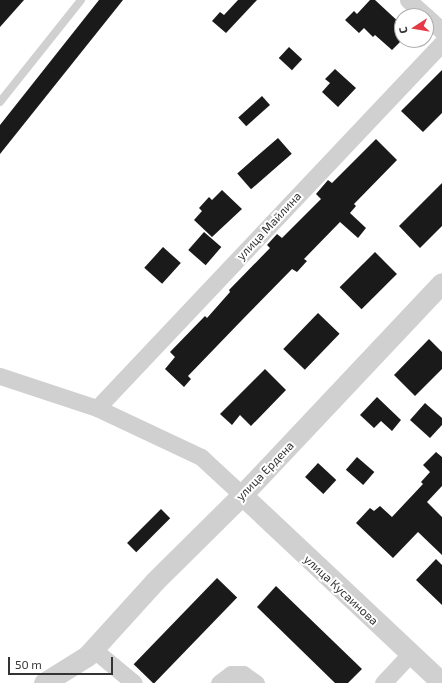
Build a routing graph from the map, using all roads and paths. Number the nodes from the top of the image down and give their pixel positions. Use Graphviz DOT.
graph roads {
  1 [pos="81,0"];
  2 [pos="408,0"];
  3 [pos="417,8"];
  4 [pos="434,24"];
  5 [pos="442,31"];
  6 [pos="442,44"];
  7 [pos="0,102"];
  8 [pos="442,283"];
  9 [pos="0,376"];
  10 [pos="97,408"];
  11 [pos="242,495"];
  12 [pos="90,653"];
  13 [pos="409,655"];
  14 [pos="44,683"];
  15 [pos="74,683"];
  16 [pos="134,683"];
  17 [pos="219,683"];
  18 [pos="256,683"];
  19 [pos="383,683"];
  20 [pos="442,683"];
  1 -- 7 [label="lane"];
  2 -- 3 [label="street"];
  4 -- 5 [label="street"];
  6 -- 10 [label="street, улица Майлина"];
  8 -- 11 [label="street, улица Ердена"];
  9 -- 10 [label="street"];
  10 -- 11 [label="street"];
  11 -- 12 [label="street, улица Ердена"];
  11 -- 13 [label="street, улица Кусаинова"];
  12 -- 14 [label="street, улица Ердена"];
  12 -- 15 [label="street, улица Ердена"];
  12 -- 16 [label="street"];
  13 -- 19 [label="street"];
  13 -- 20 [label="street, улица Кусаинова"];
  17 -- 18 [label="street"];
}
